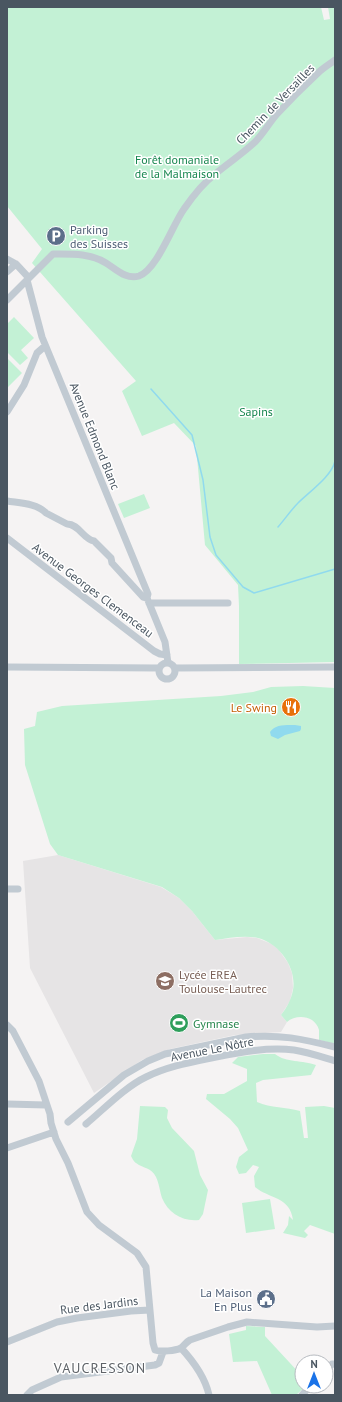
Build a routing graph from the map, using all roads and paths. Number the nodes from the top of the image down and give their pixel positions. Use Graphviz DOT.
graph roads {
  1 [pos="335,60"];
  2 [pos="7,259"];
  3 [pos="16,264"];
  4 [pos="7,272"];
  5 [pos="28,279"];
  6 [pos="7,300"];
  7 [pos="46,346"];
  8 [pos="7,412"];
  9 [pos="7,501"];
  10 [pos="7,538"];
  11 [pos="139,574"];
  12 [pos="126,578"];
  13 [pos="148,600"];
  14 [pos="228,603"];
  15 [pos="167,655"];
  16 [pos="168,663"];
  17 [pos="7,667"];
  18 [pos="335,667"];
  19 [pos="159,668"];
  20 [pos="176,668"];
  21 [pos="7,889"];
  22 [pos="18,889"];
  23 [pos="7,1025"];
  24 [pos="335,1047"];
  25 [pos="335,1061"];
  26 [pos="7,1104"];
  27 [pos="46,1105"];
  28 [pos="68,1122"];
  29 [pos="86,1124"];
  30 [pos="54,1132"];
  31 [pos="7,1148"];
  32 [pos="150,1310"];
  33 [pos="335,1326"];
  34 [pos="7,1342"];
  35 [pos="181,1348"];
  36 [pos="163,1352"];
  37 [pos="27,1395"];
  38 [pos="209,1395"];
  1 -- 5 [label="street, Chemin de Versailles"];
  2 -- 3 [label="street"];
  3 -- 4 [label="street"];
  3 -- 5 [label="street"];
  5 -- 6 [label="street"];
  5 -- 7 [label="street, Avenue Edmond Blanc"];
  7 -- 8 [label="street"];
  7 -- 11 [label="street, Avenue Edmond Blanc"];
  9 -- 12 [label="street"];
  10 -- 15 [label="street, Avenue Georges Clemenceau"];
  11 -- 12 [label="street"];
  11 -- 13 [label="street, Avenue Edmond Blanc"];
  12 -- 13 [label="street"];
  13 -- 14 [label="street"];
  13 -- 15 [label="street, Avenue Edmond Blanc"];
  15 -- 16 [label="street, Avenue Edmond Blanc"];
  16 -- 19 [label="street"];
  16 -- 20 [label="street"];
  17 -- 19 [label="street"];
  18 -- 20 [label="street"];
  19 -- 20 [label="street"];
  21 -- 22 [label="street"];
  23 -- 27 [label="street"];
  24 -- 28 [label="street, Avenue Le Nôtre"];
  25 -- 29 [label="street, Avenue Le Nôtre"];
  26 -- 27 [label="street"];
  27 -- 30 [label="street"];
  30 -- 31 [label="street"];
  30 -- 32 [label="street"];
  32 -- 34 [label="street, Rue des Jardins"];
  32 -- 36 [label="street"];
  33 -- 35 [label="street"];
  35 -- 36 [label="street"];
  35 -- 38 [label="street"];
  36 -- 37 [label="street"];
}
